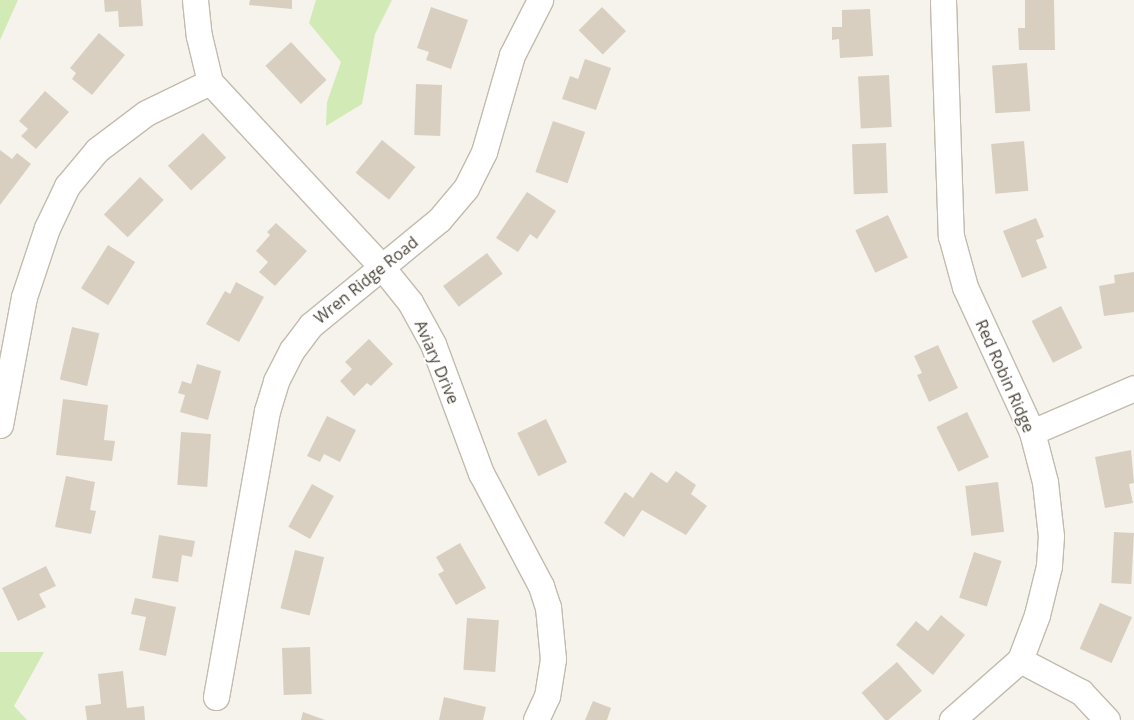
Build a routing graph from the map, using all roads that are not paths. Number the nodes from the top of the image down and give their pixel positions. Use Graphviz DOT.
graph roads {
  1 [pos="195,0"];
  2 [pos="540,0"];
  3 [pos="943,1"];
  4 [pos="210,82"];
  5 [pos="381,266"];
  6 [pos="1134,388"];
  7 [pos="0,425"];
  8 [pos="1032,432"];
  9 [pos="1020,660"];
  10 [pos="216,697"];
  11 [pos="536,720"];
  12 [pos="952,720"];
  13 [pos="1108,720"];
  1 -- 4 [label="street, Aviary Drive"];
  2 -- 5 [label="street, Wren Ridge Road"];
  3 -- 8 [label="street, Red Robin Ridge"];
  4 -- 5 [label="street, Aviary Drive"];
  4 -- 7 [label="street"];
  5 -- 10 [label="street, Wren Ridge Road"];
  5 -- 11 [label="street, Aviary Drive"];
  6 -- 8 [label="street"];
  8 -- 9 [label="street, Red Robin Ridge"];
  9 -- 12 [label="street, Red Robin Ridge"];
  9 -- 13 [label="street"];
}
